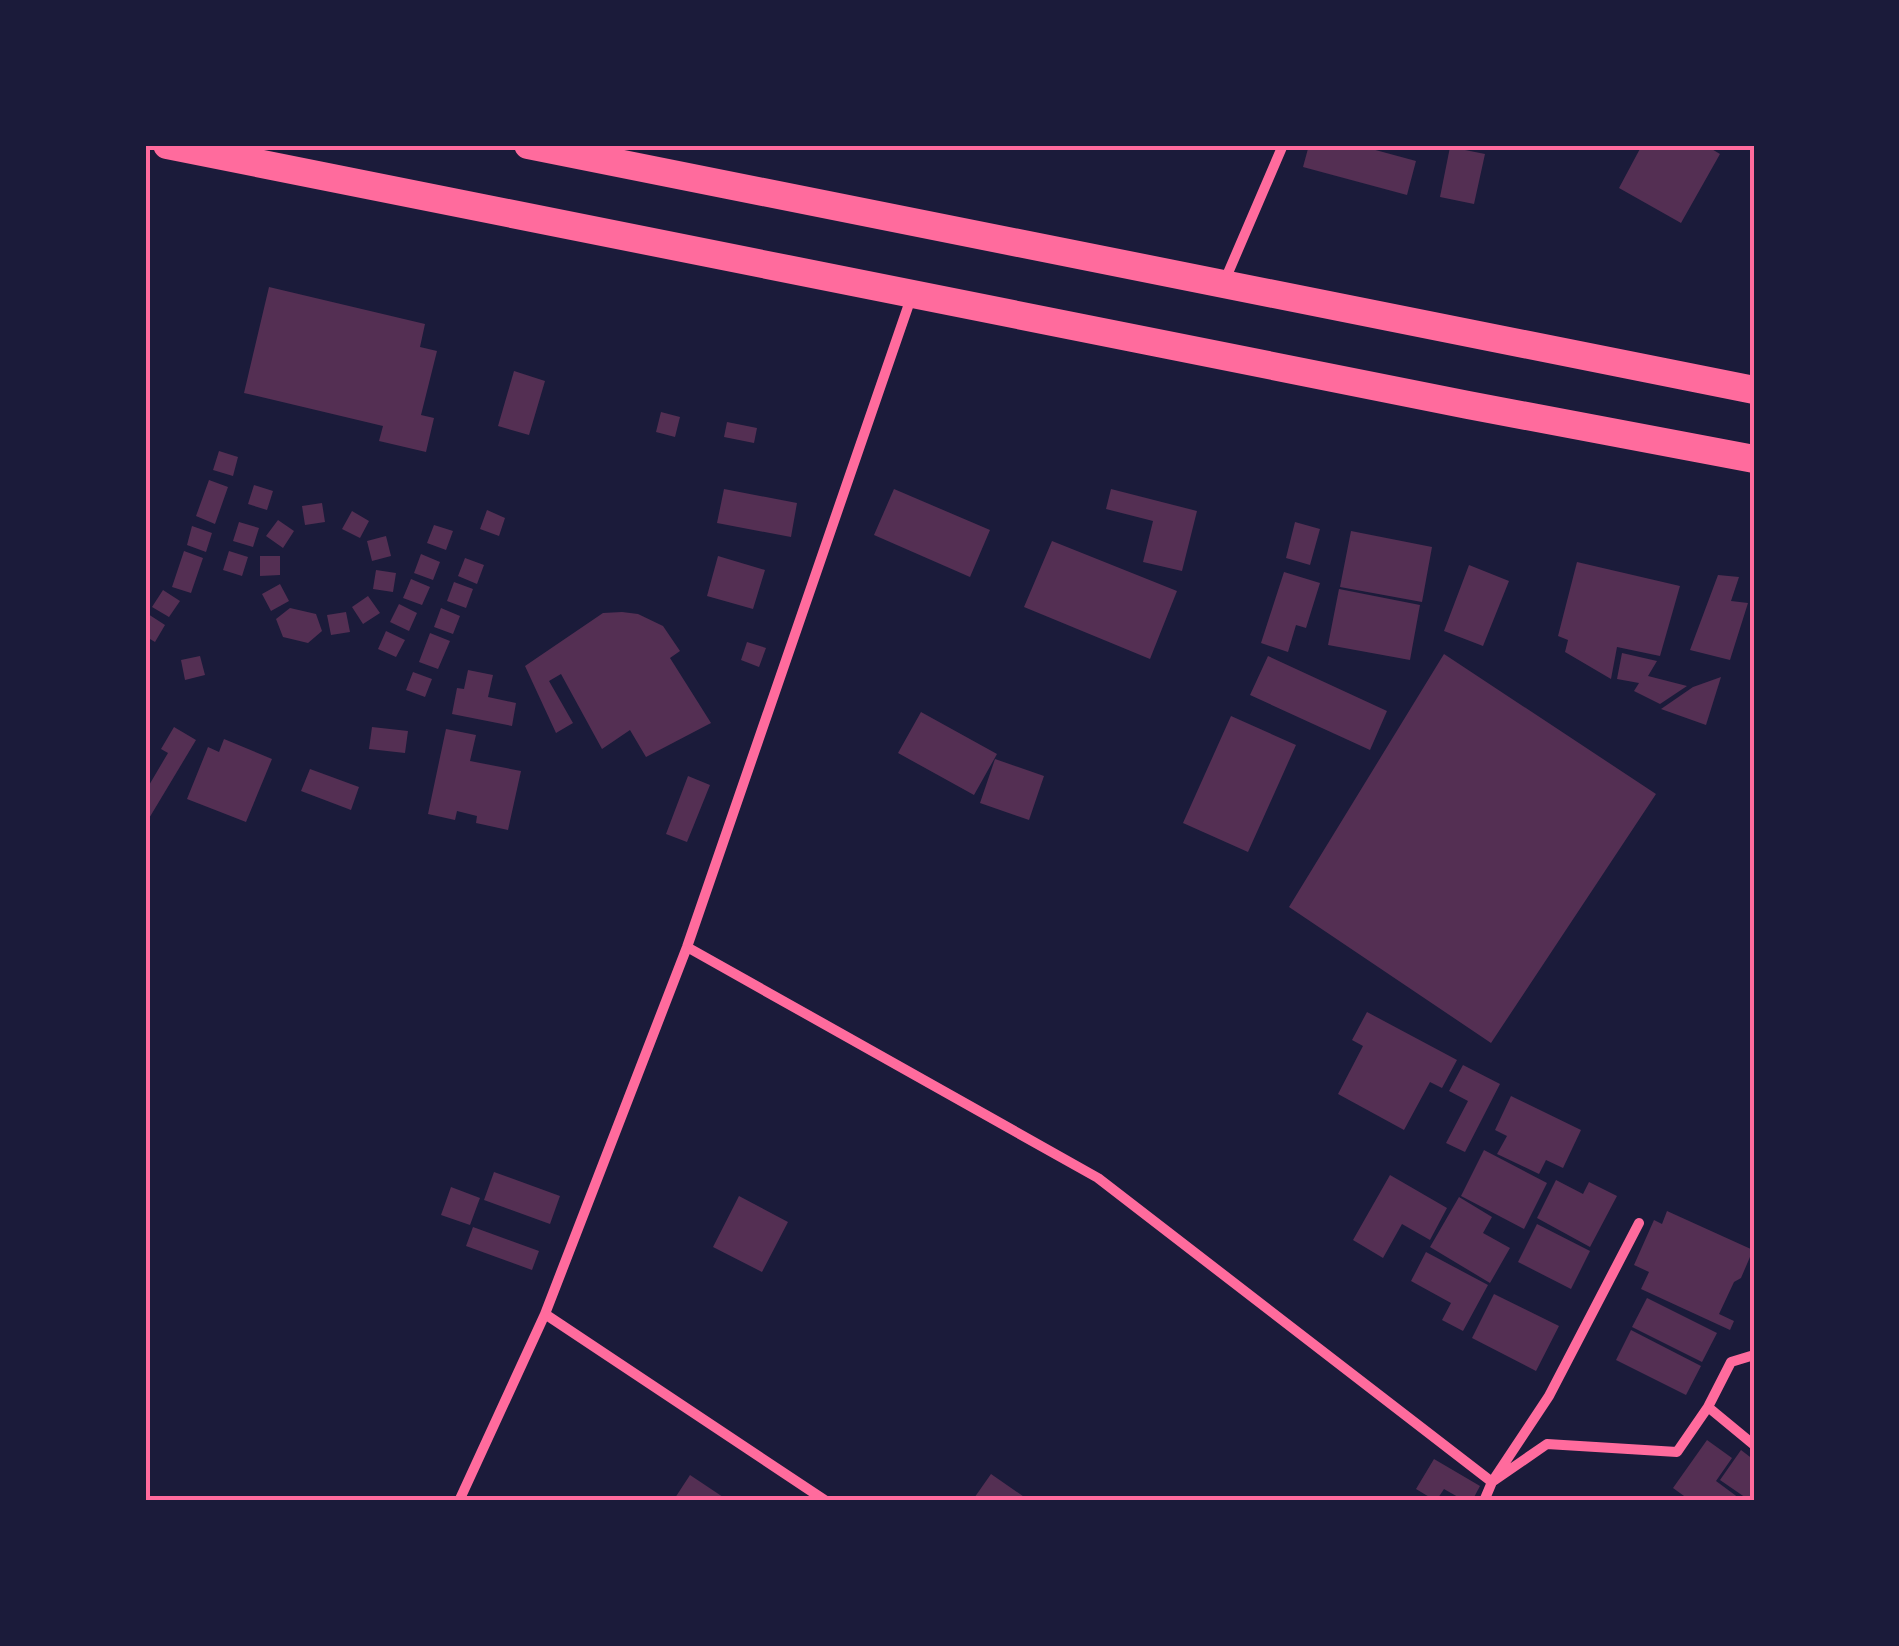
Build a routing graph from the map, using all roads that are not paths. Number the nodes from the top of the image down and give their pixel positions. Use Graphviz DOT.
graph roads {
  1 [pos="167,145"];
  2 [pos="528,145"];
  3 [pos="1282,145"];
  4 [pos="1222,285"];
  5 [pos="913,292"];
  6 [pos="1754,390"];
  7 [pos="1754,459"];
  8 [pos="687,946"];
  9 [pos="1640,1223"];
  10 [pos="544,1314"];
  11 [pos="1754,1355"];
  12 [pos="1708,1408"];
  13 [pos="1754,1446"];
  14 [pos="1492,1482"];
  15 [pos="459,1501"];
  16 [pos="826,1501"];
  17 [pos="1484,1501"];
  1 -- 5 [label="highway"];
  2 -- 4 [label="highway"];
  3 -- 4 [label="street"];
  4 -- 6 [label="highway"];
  5 -- 7 [label="highway"];
  5 -- 8 [label="street"];
  8 -- 10 [label="street"];
  8 -- 14 [label="street"];
  9 -- 14 [label="street"];
  10 -- 15 [label="street"];
  10 -- 16 [label="street"];
  11 -- 12 [label="street"];
  12 -- 13 [label="street"];
  12 -- 14 [label="street"];
  14 -- 17 [label="street"];
}
